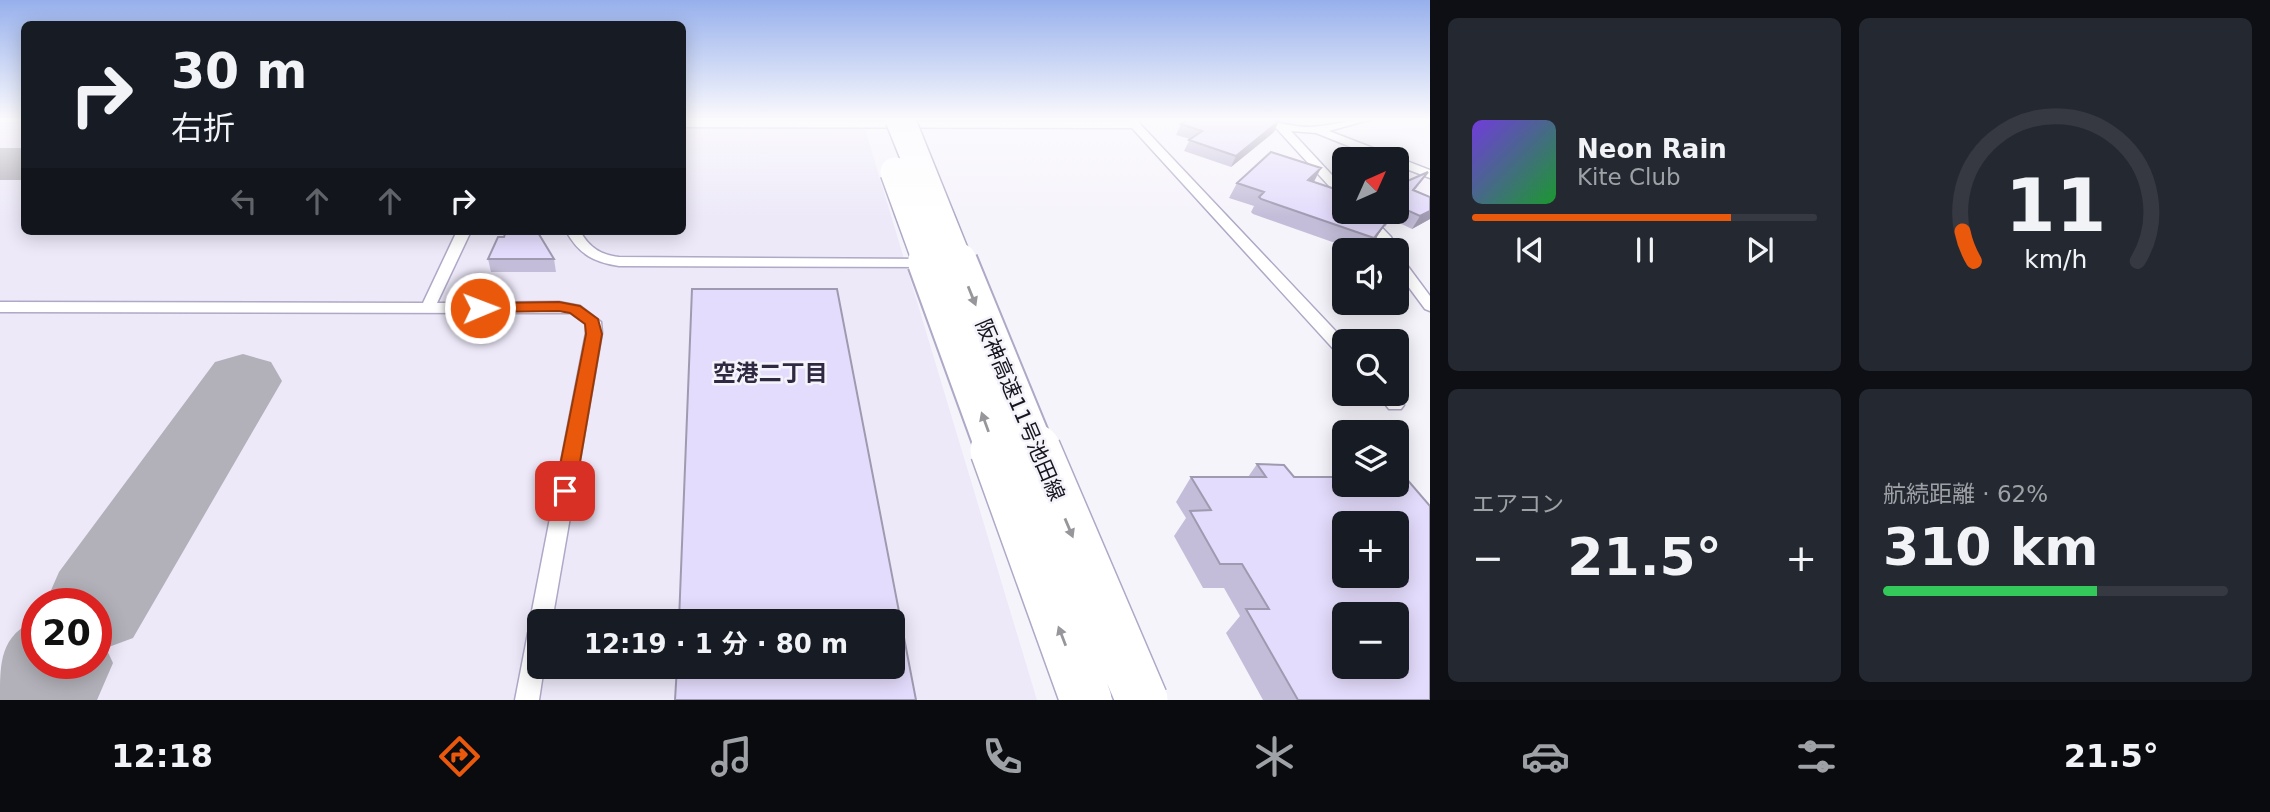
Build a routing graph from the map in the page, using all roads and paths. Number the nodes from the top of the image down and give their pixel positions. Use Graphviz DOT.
graph roads {
  1 [pos="889,152"];
  2 [pos="913,152"];
  3 [pos="1161,152"];
  4 [pos="1304,152"];
  5 [pos="1409,166"];
  6 [pos="1430,174"];
  7 [pos="1332,182"];
  8 [pos="1371,224"];
  9 [pos="462,235"];
  10 [pos="575,235"];
  11 [pos="1384,238"];
  12 [pos="946,263"];
  13 [pos="1409,278"];
  14 [pos="1430,306"];
  15 [pos="0,307"];
  16 [pos="428,308"];
  17 [pos="1332,337"];
  18 [pos="543,609"];
  19 [pos="531,679"];
  20 [pos="527,700"];
  21 [pos="1086,700"];
  22 [pos="1142,700"];
  21 -- 1 [label="highway, 阪神高速11号池田線, one-way, bridge"];
  2 -- 22 [label="highway, 阪神高速11号池田線, one-way, bridge"];
  3 -- 17 [label="lane"];
  4 -- 7 [label="lane"];
  5 -- 6 [label="lane"];
  8 -- 11 [label="lane"];
  9 -- 16 [label="lane"];
  10 -- 12 [label="lane"];
  13 -- 14 [label="lane"];
  15 -- 16 [label="lane"];
  16 -- 18 [label="lane"];
  19 -- 20 [label="lane"];
}
